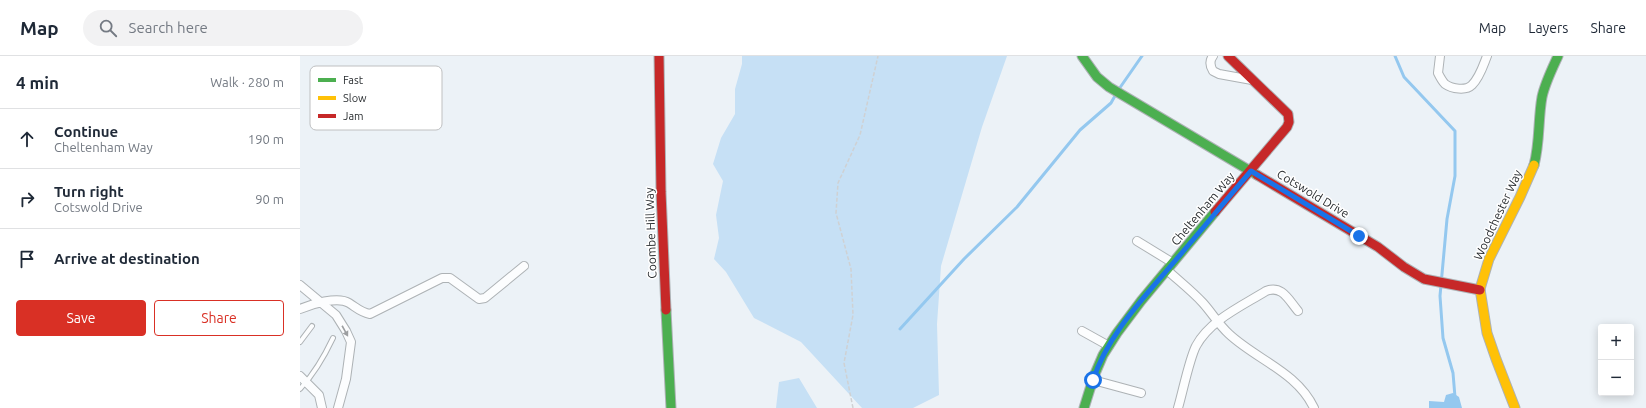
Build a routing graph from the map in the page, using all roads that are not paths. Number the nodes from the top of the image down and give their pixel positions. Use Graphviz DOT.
graph roads {
  1 [pos="659,56"];
  2 [pos="1082,56"];
  3 [pos="1213,56"];
  4 [pos="1228,56"];
  5 [pos="1440,56"];
  6 [pos="1487,56"];
  7 [pos="1558,56"];
  8 [pos="1253,80"];
  9 [pos="1251,171"];
  10 [pos="1137,241"];
  11 [pos="524,266"];
  12 [pos="1170,266"];
  13 [pos="300,286"];
  14 [pos="1480,290"];
  15 [pos="320,302"];
  16 [pos="300,308"];
  17 [pos="1298,310"];
  18 [pos="1218,321"];
  19 [pos="312,326"];
  20 [pos="1082,331"];
  21 [pos="333,338"];
  22 [pos="300,342"];
  23 [pos="1109,346"];
  24 [pos="300,376"];
  25 [pos="1093,380"];
  26 [pos="307,382"];
  27 [pos="300,389"];
  28 [pos="1141,392"];
  29 [pos="322,408"];
  30 [pos="338,408"];
  31 [pos="671,408"];
  32 [pos="1084,408"];
  33 [pos="1178,408"];
  34 [pos="1314,408"];
  35 [pos="1515,408"];
  1 -- 31 [label="street, Coombe Hill Way"];
  2 -- 9 [label="street, Cotswold Drive"];
  3 -- 8 [label="street"];
  4 -- 8 [label="street, Cheltenham Way"];
  5 -- 6 [label="street"];
  7 -- 14 [label="street, Woodchester Way"];
  8 -- 9 [label="street, Cheltenham Way"];
  9 -- 12 [label="street, Cheltenham Way"];
  9 -- 14 [label="street, Cotswold Drive"];
  10 -- 12 [label="street, Cheltenham Way"];
  11 -- 15 [label="street"];
  12 -- 18 [label="street"];
  12 -- 23 [label="street, Cheltenham Way"];
  13 -- 15 [label="street"];
  14 -- 35 [label="street"];
  15 -- 16 [label="street"];
  15 -- 30 [label="street, one-way"];
  17 -- 18 [label="street"];
  18 -- 33 [label="street"];
  18 -- 34 [label="street"];
  19 -- 22 [label="lane"];
  20 -- 23 [label="street"];
  21 -- 26 [label="lane"];
  23 -- 25 [label="street, Cheltenham Way"];
  24 -- 26 [label="street"];
  25 -- 28 [label="street"];
  25 -- 32 [label="street, Cheltenham Way"];
  26 -- 27 [label="lane"];
  26 -- 29 [label="street"];
}
